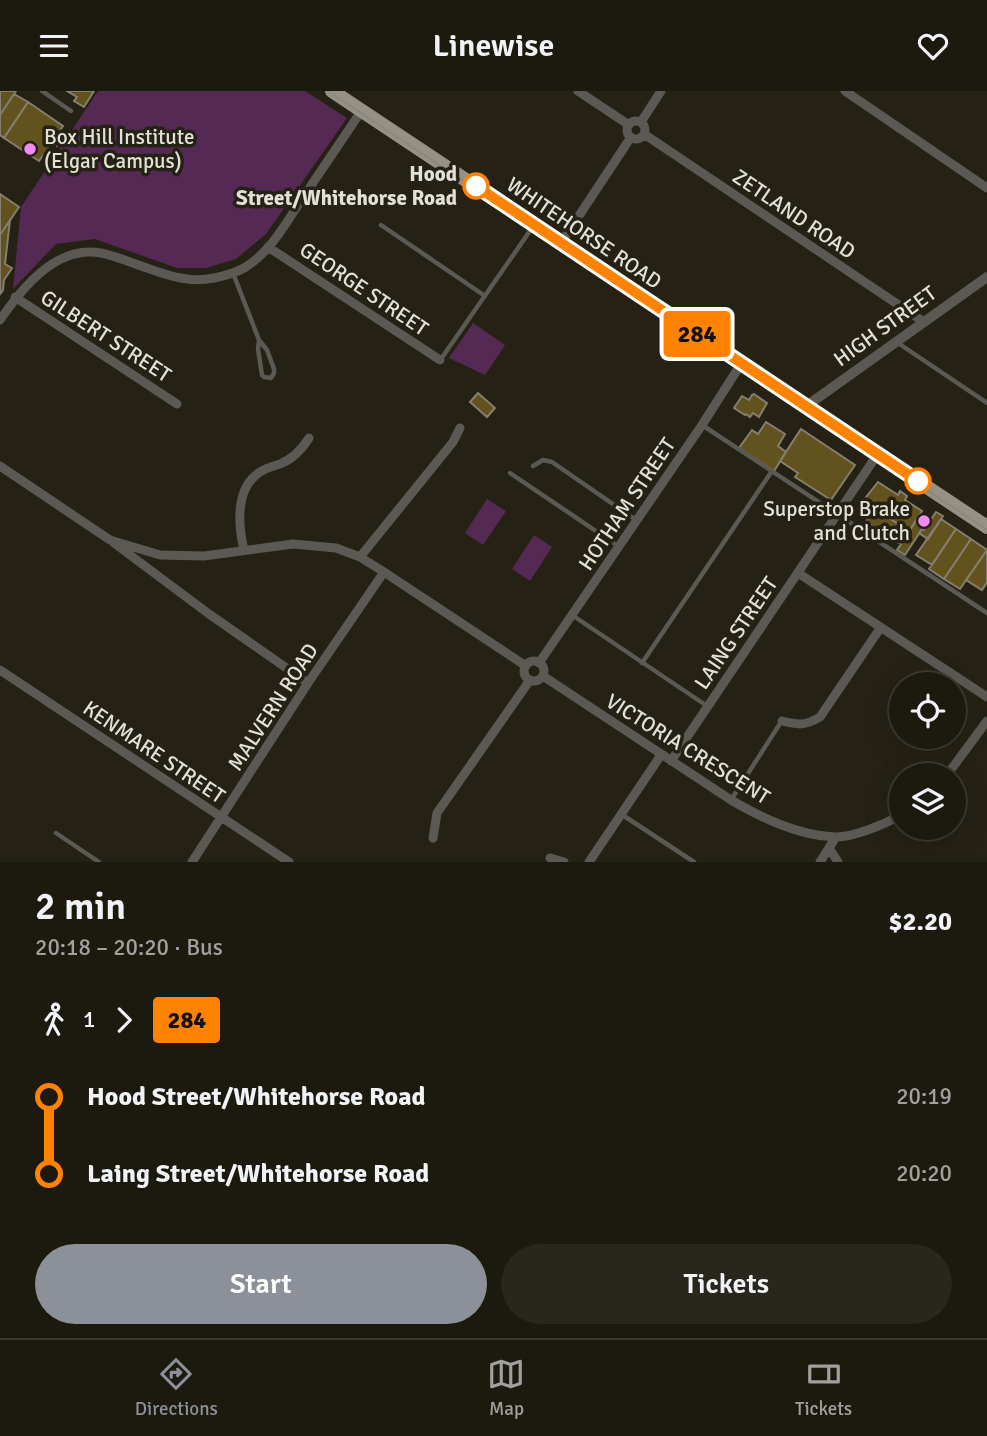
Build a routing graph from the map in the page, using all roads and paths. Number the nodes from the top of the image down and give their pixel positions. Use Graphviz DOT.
graph roads {
  1 [pos="42,91"];
  2 [pos="332,91"];
  3 [pos="578,91"];
  4 [pos="662,91"];
  5 [pos="845,91"];
  6 [pos="362,110"];
  7 [pos="71,111"];
  8 [pos="641,122"];
  9 [pos="629,125"];
  10 [pos="644,134"];
  11 [pos="631,137"];
  12 [pos="987,188"];
  13 [pos="381,225"];
  14 [pos="534,225"];
  15 [pos="561,243"];
  16 [pos="268,247"];
  17 [pos="233,273"];
  18 [pos="987,277"];
  19 [pos="485,296"];
  20 [pos="15,297"];
  21 [pos="0,320"];
  22 [pos="924,323"];
  23 [pos="259,340"];
  24 [pos="896,342"];
  25 [pos="440,361"];
  26 [pos="741,364"];
  27 [pos="987,403"];
  28 [pos="177,404"];
  29 [pos="805,407"];
  30 [pos="702,425"];
  31 [pos="460,428"];
  32 [pos="309,438"];
  33 [pos="877,455"];
  34 [pos="533,465"];
  35 [pos="0,467"];
  36 [pos="772,471"];
  37 [pos="510,473"];
  38 [pos="838,514"];
  39 [pos="637,520"];
  40 [pos="987,527"];
  41 [pos="110,540"];
  42 [pos="619,547"];
  43 [pos="244,550"];
  44 [pos="360,557"];
  45 [pos="384,572"];
  46 [pos="798,573"];
  47 [pos="987,613"];
  48 [pos="572,615"];
  49 [pos="881,627"];
  50 [pos="539,663"];
  51 [pos="642,663"];
  52 [pos="526,666"];
  53 [pos="0,670"];
  54 [pos="543,676"];
  55 [pos="530,680"];
  56 [pos="308,683"];
  57 [pos="987,697"];
  58 [pos="708,707"];
  59 [pos="987,721"];
  60 [pos="782,722"];
  61 [pos="662,755"];
  62 [pos="671,761"];
  63 [pos="956,763"];
  64 [pos="731,800"];
  65 [pos="621,814"];
  66 [pos="221,817"];
  67 [pos="889,822"];
  68 [pos="56,833"];
  69 [pos="836,837"];
  70 [pos="432,838"];
  71 [pos="829,848"];
  72 [pos="550,858"];
  73 [pos="99,862"];
  74 [pos="192,862"];
  75 [pos="289,862"];
  76 [pos="564,862"];
  77 [pos="589,862"];
  78 [pos="694,862"];
  79 [pos="820,862"];
  80 [pos="838,862"];
  1 -- 7 [label="lane"];
  2 -- 6 [label="main road, WHITEHORSE ROAD"];
  3 -- 9 [label="street"];
  4 -- 8 [label="street"];
  5 -- 12 [label="street"];
  6 -- 14 [label="main road, WHITEHORSE ROAD"];
  6 -- 16 [label="street"];
  8 -- 9 [label="street"];
  8 -- 10 [label="street"];
  9 -- 11 [label="street"];
  10 -- 11 [label="street"];
  10 -- 22 [label="street, ZETLAND ROAD"];
  11 -- 15 [label="street"];
  13 -- 19 [label="lane"];
  14 -- 15 [label="main road, WHITEHORSE ROAD"];
  14 -- 19 [label="lane"];
  15 -- 26 [label="main road, WHITEHORSE ROAD"];
  16 -- 17 [label="street"];
  16 -- 25 [label="street, GEORGE STREET"];
  17 -- 20 [label="street"];
  17 -- 23 [label="lane"];
  18 -- 22 [label="street, HIGH STREET"];
  19 -- 25 [label="lane"];
  20 -- 21 [label="street"];
  20 -- 28 [label="street, GILBERT STREET"];
  22 -- 24 [label="street, HIGH STREET"];
  23 -- 23 [label="lane"];
  24 -- 27 [label="lane"];
  24 -- 29 [label="street, HIGH STREET"];
  26 -- 29 [label="main road, WHITEHORSE ROAD"];
  26 -- 30 [label="street, HOTHAM STREET"];
  29 -- 33 [label="main road, WHITEHORSE ROAD"];
  30 -- 36 [label="lane"];
  30 -- 39 [label="street, HOTHAM STREET"];
  31 -- 44 [label="street"];
  32 -- 43 [label="street"];
  33 -- 38 [label="street, LAING STREET"];
  33 -- 40 [label="main road, WHITEHORSE ROAD"];
  34 -- 39 [label="lane"];
  35 -- 41 [label="street"];
  36 -- 38 [label="lane"];
  36 -- 51 [label="lane"];
  37 -- 42 [label="lane"];
  38 -- 46 [label="street, LAING STREET"];
  38 -- 47 [label="lane"];
  39 -- 42 [label="street, HOTHAM STREET"];
  41 -- 43 [label="street"];
  41 -- 56 [label="street"];
  42 -- 48 [label="street, HOTHAM STREET"];
  43 -- 44 [label="street"];
  44 -- 45 [label="street"];
  45 -- 52 [label="street"];
  45 -- 56 [label="street, MALVERN ROAD"];
  46 -- 49 [label="street"];
  46 -- 58 [label="street, LAING STREET"];
  48 -- 50 [label="street, HOTHAM STREET"];
  48 -- 51 [label="lane"];
  49 -- 57 [label="street"];
  49 -- 60 [label="street"];
  50 -- 52 [label="street"];
  50 -- 54 [label="street"];
  51 -- 58 [label="lane"];
  52 -- 55 [label="street"];
  53 -- 66 [label="street, KENMARE STREET"];
  54 -- 55 [label="street"];
  54 -- 61 [label="street, VICTORIA CRESCENT"];
  55 -- 70 [label="street"];
  56 -- 66 [label="street, MALVERN ROAD"];
  58 -- 62 [label="street, LAING STREET"];
  59 -- 63 [label="street"];
  60 -- 64 [label="lane"];
  61 -- 62 [label="street, VICTORIA CRESCENT"];
  61 -- 65 [label="street"];
  62 -- 64 [label="street, VICTORIA CRESCENT"];
  64 -- 69 [label="street, VICTORIA CRESCENT"];
  65 -- 77 [label="street"];
  65 -- 78 [label="lane"];
  66 -- 74 [label="street, MALVERN ROAD"];
  66 -- 75 [label="street, KENMARE STREET"];
  67 -- 69 [label="street, VICTORIA CRESCENT"];
  68 -- 73 [label="lane"];
  69 -- 71 [label="street"];
  71 -- 79 [label="street"];
  71 -- 80 [label="street"];
  72 -- 76 [label="street"];
}
